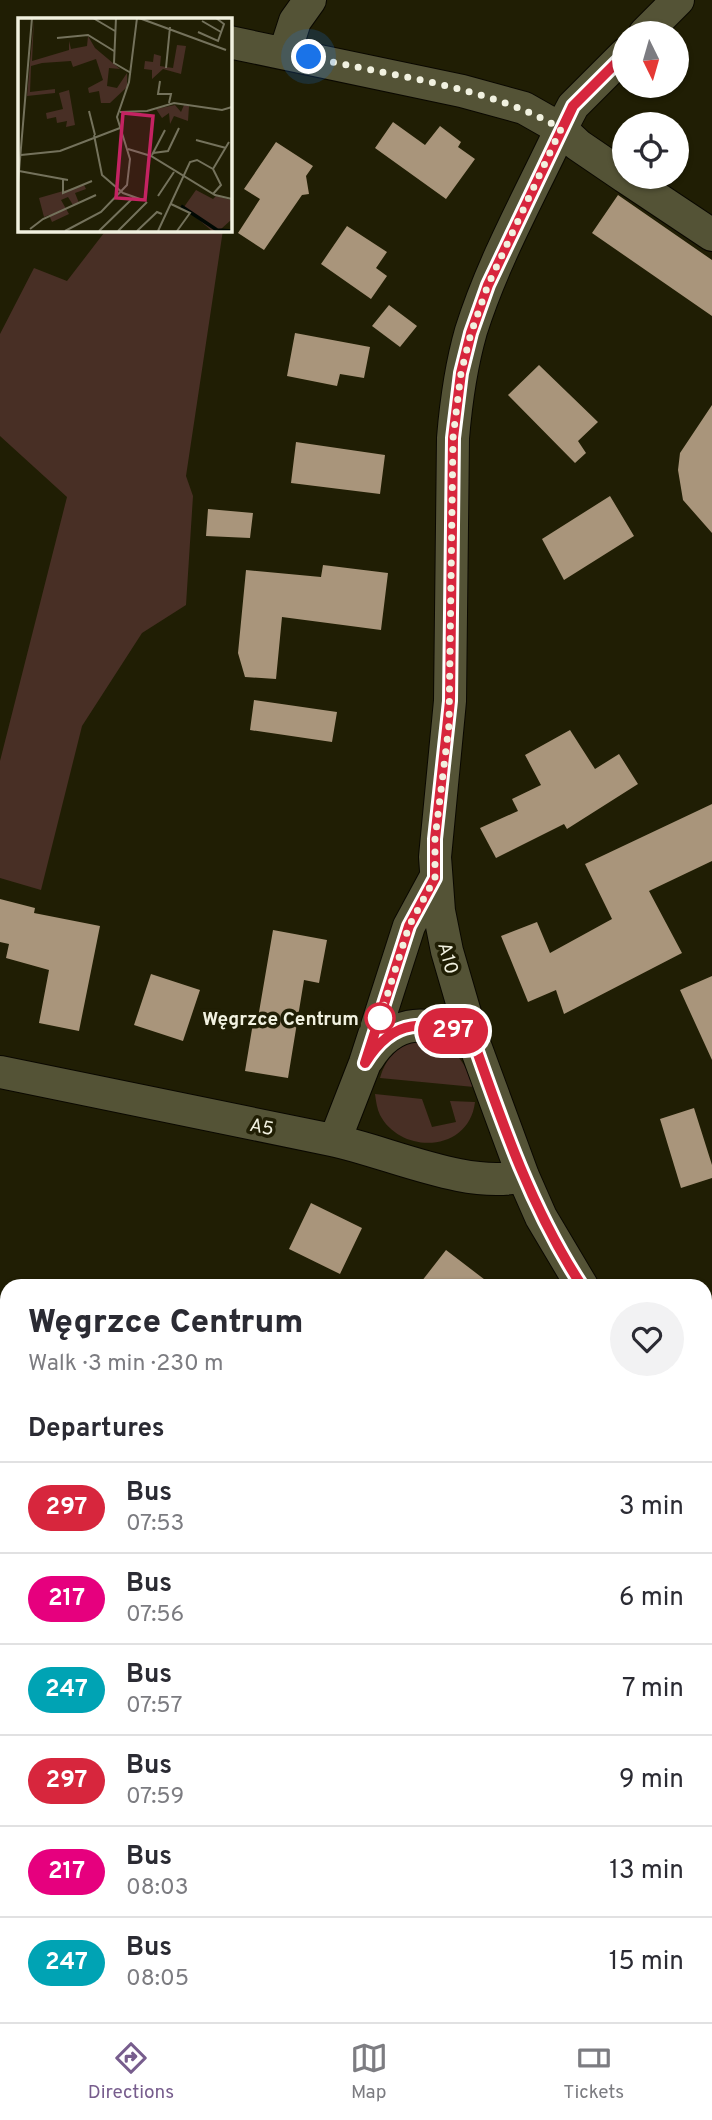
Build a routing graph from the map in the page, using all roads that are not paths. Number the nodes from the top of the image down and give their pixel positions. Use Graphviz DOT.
graph roads {
  1 [pos="310,0"];
  2 [pos="678,0"];
  3 [pos="657,21"];
  4 [pos="231,42"];
  5 [pos="285,52"];
  6 [pos="612,67"];
  7 [pos="561,129"];
  8 [pos="612,168"];
  9 [pos="643,189"];
  10 [pos="712,235"];
  11 [pos="435,878"];
  12 [pos="472,1037"];
  13 [pos="365,1063"];
  14 [pos="0,1072"];
  15 [pos="335,1140"];
  16 [pos="523,1176"];
  17 [pos="578,1279"];
  1 -- 5 [label="street"];
  2 -- 3 [label="street"];
  4 -- 5 [label="street"];
  5 -- 7 [label="street"];
  6 -- 7 [label="street, A10"];
  7 -- 8 [label="street"];
  7 -- 11 [label="street, A10"];
  9 -- 10 [label="street"];
  11 -- 12 [label="street, A10"];
  11 -- 13 [label="street, A10"];
  12 -- 13 [label="street, A10"];
  12 -- 16 [label="street, A10"];
  13 -- 15 [label="street, A10"];
  14 -- 15 [label="street, A5"];
  15 -- 16 [label="street, A5"];
  16 -- 17 [label="street, A10"];
}
